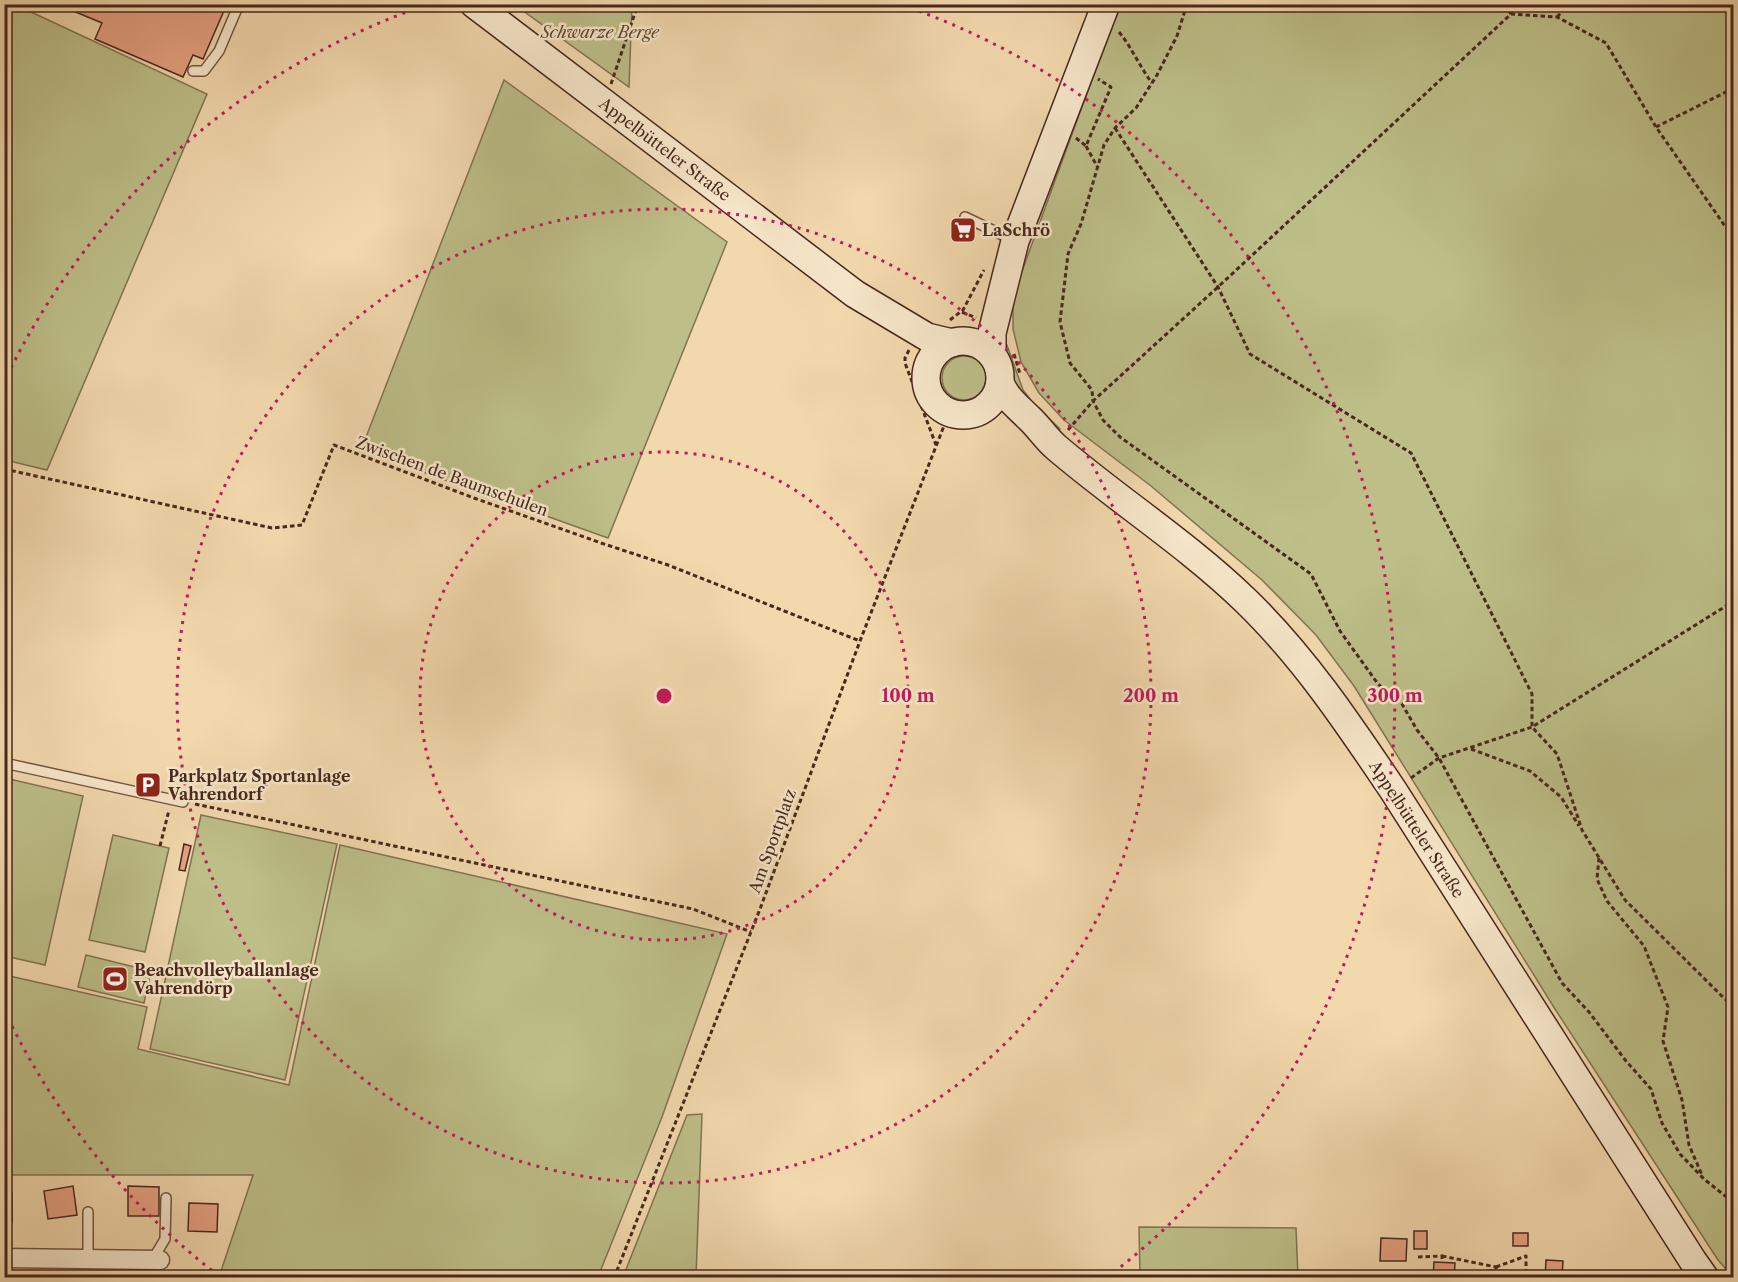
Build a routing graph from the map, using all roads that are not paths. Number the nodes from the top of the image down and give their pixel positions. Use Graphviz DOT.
graph roads {
  1 [pos="239,4"];
  2 [pos="474,4"];
  3 [pos="1105,8"];
  4 [pos="193,71"];
  5 [pos="965,217"];
  6 [pos="1016,241"];
  7 [pos="855,294"];
  8 [pos="952,336"];
  9 [pos="992,355"];
  10 [pos="927,374"];
  11 [pos="1000,383"];
  12 [pos="976,413"];
  13 [pos="1060,439"];
  14 [pos="4,763"];
  15 [pos="183,802"];
  16 [pos="166,1198"];
  17 [pos="88,1212"];
  18 [pos="4,1258"];
  19 [pos="88,1259"];
  20 [pos="156,1259"];
  21 [pos="1705,1278"];
  1 -- 4 [label="lane"];
  2 -- 7 [label="main road, Appelbütteler Straße"];
  3 -- 6 [label="main road"];
  5 -- 6 [label="lane"];
  6 -- 8 [label="main road"];
  6 -- 9 [label="main road"];
  7 -- 8 [label="main road, Appelbütteler Straße"];
  7 -- 10 [label="main road, Appelbütteler Straße"];
  8 -- 9 [label="main road"];
  8 -- 10 [label="main road"];
  9 -- 11 [label="main road"];
  10 -- 12 [label="main road"];
  11 -- 12 [label="main road"];
  11 -- 13 [label="main road, Appelbütteler Straße"];
  12 -- 13 [label="main road, Appelbütteler Straße"];
  13 -- 21 [label="main road, Appelbütteler Straße"];
  14 -- 15 [label="lane"];
  16 -- 20 [label="lane"];
  17 -- 19 [label="lane"];
  18 -- 19 [label="street"];
  19 -- 20 [label="street"];
}
